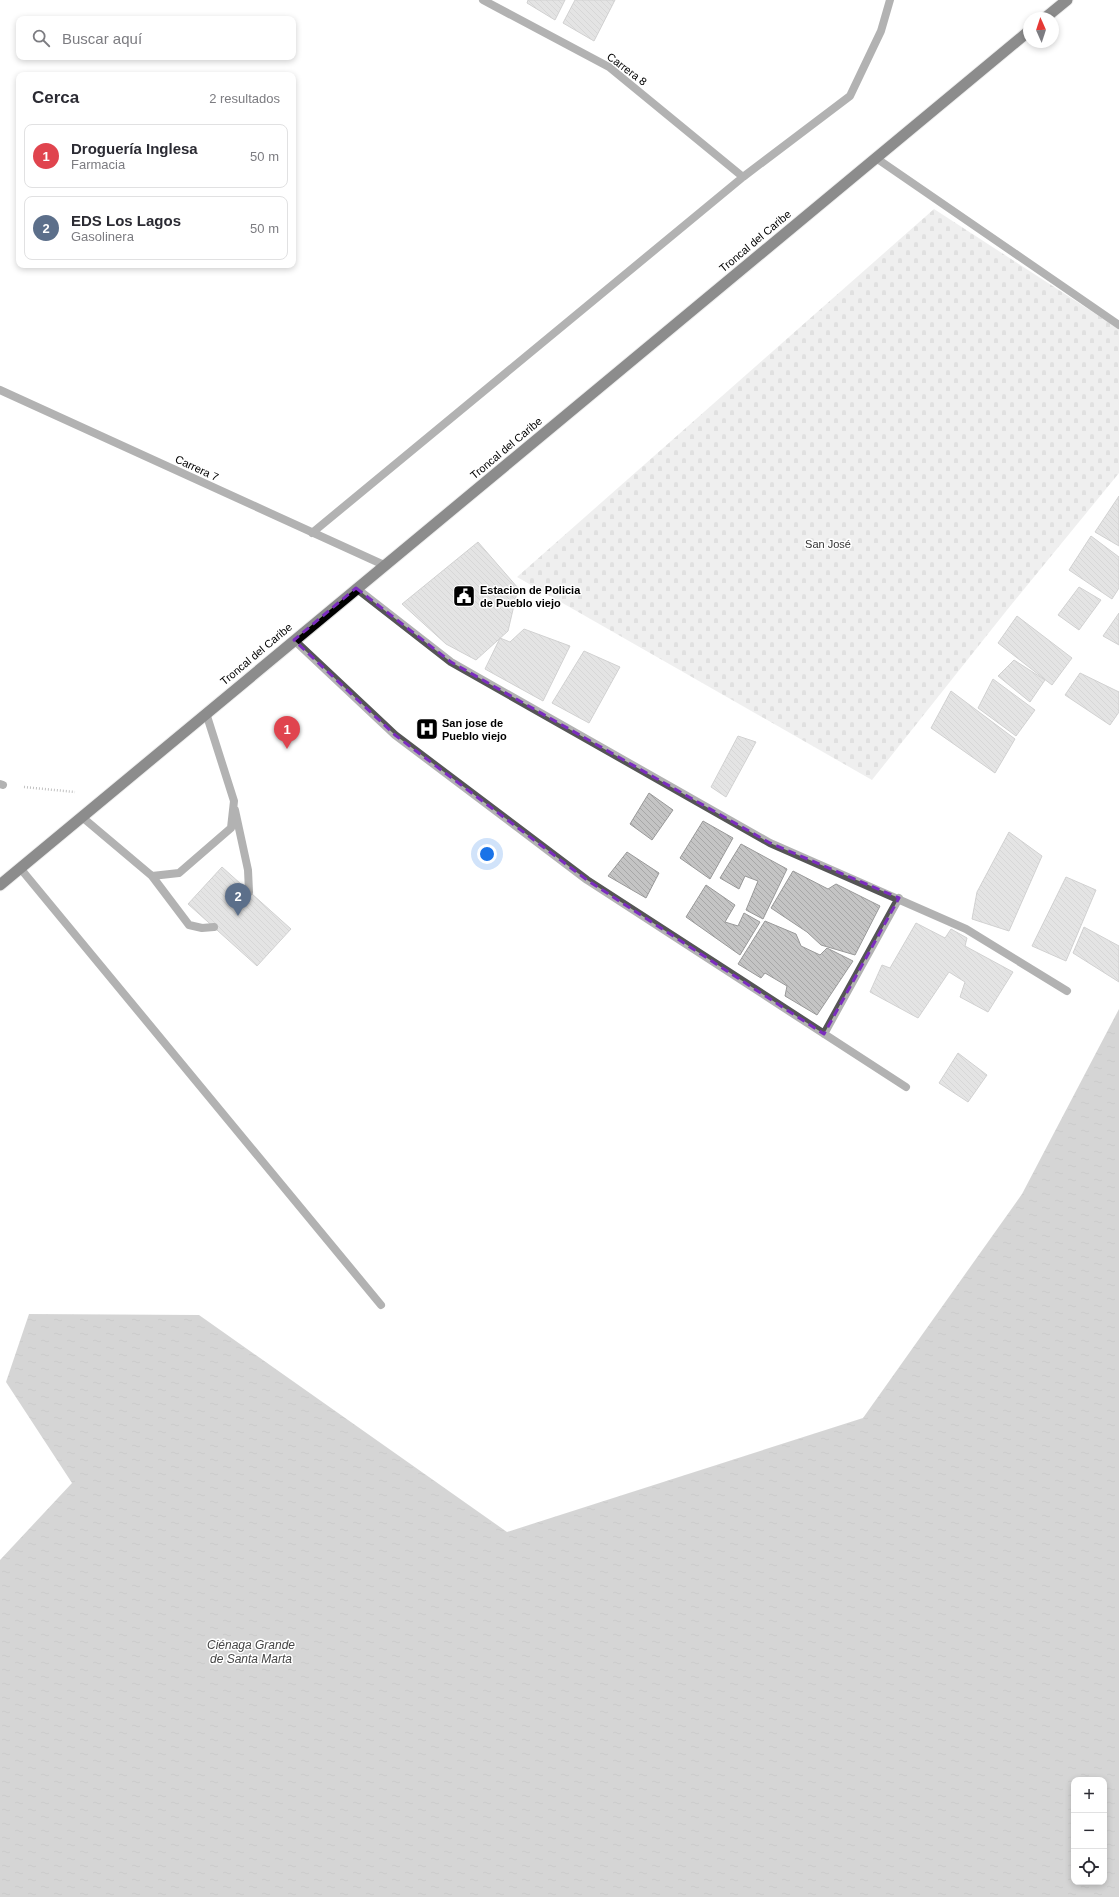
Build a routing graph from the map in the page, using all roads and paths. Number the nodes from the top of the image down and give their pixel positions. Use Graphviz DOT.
graph roads {
  1 [pos="483,0"];
  2 [pos="890,0"];
  3 [pos="1067,0"];
  4 [pos="1052,12"];
  5 [pos="1023,36"];
  6 [pos="876,158"];
  7 [pos="743,177"];
  8 [pos="1119,325"];
  9 [pos="0,390"];
  10 [pos="312,533"];
  11 [pos="384,565"];
  12 [pos="356,588"];
  13 [pos="294,640"];
  14 [pos="206,713"];
  15 [pos="1,785"];
  16 [pos="107,795"];
  17 [pos="234,802"];
  18 [pos="82,816"];
  19 [pos="20,868"];
  20 [pos="152,876"];
  21 [pos="0,885"];
  22 [pos="249,892"];
  23 [pos="899,898"];
  24 [pos="214,927"];
  25 [pos="1067,991"];
  26 [pos="824,1034"];
  27 [pos="906,1087"];
  28 [pos="381,1305"];
  1 -- 7 [label="street, Carrera 8"];
  2 -- 7 [label="street"];
  3 -- 4 [label="highway"];
  5 -- 6 [label="highway, Troncal del Caribe"];
  6 -- 8 [label="street"];
  6 -- 11 [label="highway, Troncal del Caribe"];
  7 -- 10 [label="street"];
  9 -- 10 [label="street, Carrera 7"];
  10 -- 11 [label="street, Carrera 7"];
  11 -- 12 [label="highway, Troncal del Caribe"];
  12 -- 13 [label="highway, Troncal del Caribe"];
  12 -- 23 [label="street"];
  13 -- 14 [label="highway, Troncal del Caribe"];
  13 -- 26 [label="street"];
  14 -- 16 [label="highway, Troncal del Caribe"];
  14 -- 17 [label="street"];
  15 -- 16 [label="path"];
  16 -- 18 [label="highway, Troncal del Caribe"];
  17 -- 20 [label="street"];
  17 -- 22 [label="street"];
  18 -- 19 [label="highway, Troncal del Caribe"];
  18 -- 20 [label="street"];
  19 -- 21 [label="highway, Troncal del Caribe"];
  19 -- 28 [label="street"];
  20 -- 24 [label="street"];
  23 -- 25 [label="street"];
  23 -- 26 [label="street"];
  26 -- 27 [label="street"];
}
